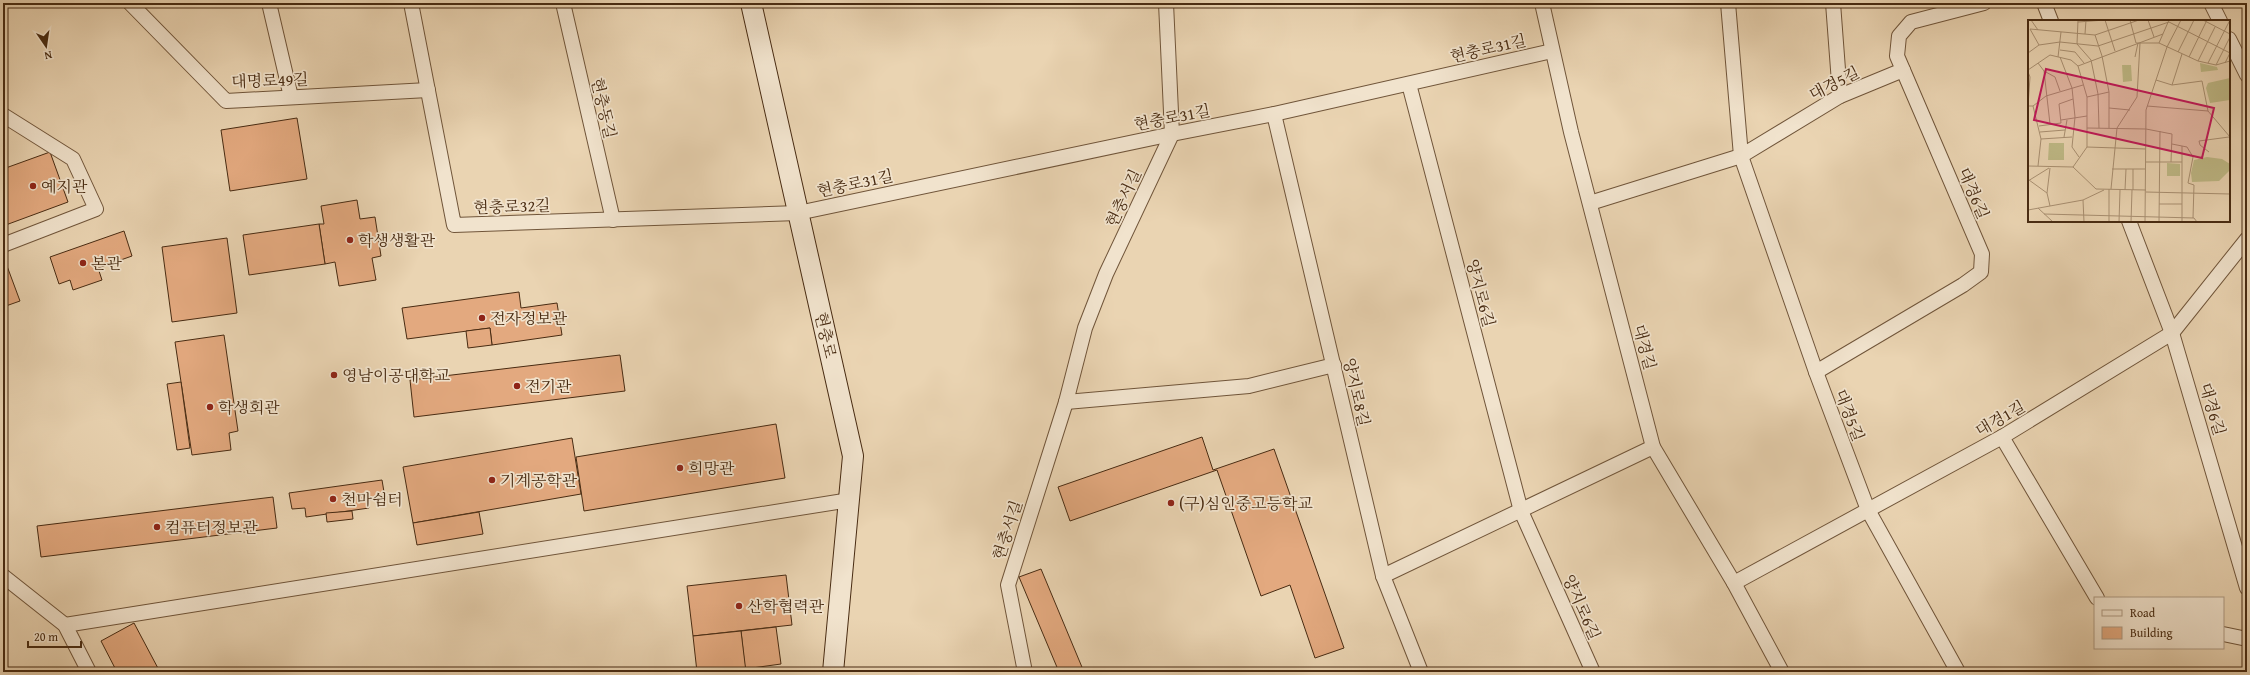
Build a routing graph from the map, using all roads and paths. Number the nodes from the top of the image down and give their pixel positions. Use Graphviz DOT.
graph roads {
  1 [pos="130,3"];
  2 [pos="269,3"];
  3 [pos="411,3"];
  4 [pos="563,3"];
  5 [pos="751,3"];
  6 [pos="1166,3"];
  7 [pos="1542,3"];
  8 [pos="1728,3"];
  9 [pos="1833,3"];
  10 [pos="1984,3"];
  11 [pos="2044,3"];
  12 [pos="2212,3"];
  13 [pos="2051,20"];
  14 [pos="2220,20"];
  15 [pos="2230,40"];
  16 [pos="1552,51"];
  17 [pos="1903,70"];
  18 [pos="2247,75"];
  19 [pos="1409,84"];
  20 [pos="428,90"];
  21 [pos="1840,96"];
  22 [pos="291,97"];
  23 [pos="1274,114"];
  24 [pos="3,115"];
  25 [pos="1172,134"];
  26 [pos="1741,156"];
  27 [pos="1590,203"];
  28 [pos="798,212"];
  29 [pos="613,220"];
  30 [pos="2128,222"];
  31 [pos="2247,239"];
  32 [pos="3,244"];
  33 [pos="2172,333"];
  34 [pos="1334,365"];
  35 [pos="1816,372"];
  36 [pos="1066,402"];
  37 [pos="2002,437"];
  38 [pos="1653,447"];
  39 [pos="850,500"];
  40 [pos="1868,510"];
  41 [pos="1521,511"];
  42 [pos="3,576"];
  43 [pos="1383,576"];
  44 [pos="1734,582"];
  45 [pos="2247,588"];
  46 [pos="2096,597"];
  47 [pos="65,624"];
  48 [pos="2224,634"];
  49 [pos="2247,639"];
  50 [pos="88,672"];
  51 [pos="833,672"];
  52 [pos="1025,672"];
  53 [pos="1421,672"];
  54 [pos="1593,672"];
  55 [pos="1782,672"];
  56 [pos="1958,672"];
  1 -- 22 [label="street, 대명로49길"];
  2 -- 22 [label="street"];
  3 -- 20 [label="street, 현충로32길"];
  4 -- 29 [label="street, 현충동길"];
  5 -- 28 [label="main road, 현충로"];
  6 -- 25 [label="street, 현충서길"];
  7 -- 16 [label="street, 대경길"];
  8 -- 26 [label="street, 대경5길"];
  9 -- 21 [label="street"];
  10 -- 17 [label="street, 대경6길"];
  11 -- 13 [label="street"];
  12 -- 14 [label="street"];
  15 -- 18 [label="street"];
  16 -- 19 [label="street, 현충로31길"];
  16 -- 27 [label="street, 대경길"];
  17 -- 21 [label="street, 대경5길"];
  17 -- 35 [label="street, 대경6길"];
  19 -- 23 [label="street, 현충로31길"];
  19 -- 41 [label="street, 양지로6길"];
  20 -- 22 [label="street, 대명로49길"];
  20 -- 29 [label="street, 현충로32길"];
  21 -- 26 [label="street, 대경5길"];
  23 -- 25 [label="street, 현충로31길"];
  23 -- 34 [label="street, 양지로8길"];
  24 -- 32 [label="street"];
  25 -- 28 [label="street, 현충로31길"];
  25 -- 36 [label="street, 현충서길"];
  26 -- 27 [label="street, 대경5길"];
  26 -- 35 [label="street, 대경5길"];
  27 -- 38 [label="street, 대경길"];
  28 -- 29 [label="street, 현충로32길"];
  28 -- 39 [label="main road, 현충로"];
  30 -- 33 [label="street, 대경6길"];
  31 -- 33 [label="street, 대경1길"];
  33 -- 37 [label="street, 대경1길"];
  33 -- 45 [label="street, 대경6길"];
  34 -- 36 [label="street"];
  34 -- 43 [label="street, 양지로8길"];
  35 -- 40 [label="street, 대경5길"];
  36 -- 52 [label="street, 현충서길"];
  37 -- 40 [label="street, 대경1길"];
  37 -- 46 [label="street"];
  38 -- 41 [label="street"];
  38 -- 44 [label="street, 대경길"];
  39 -- 47 [label="street"];
  39 -- 51 [label="main road, 현충로"];
  40 -- 44 [label="street, 대경1길"];
  40 -- 56 [label="street, 대경5길"];
  41 -- 43 [label="street"];
  41 -- 54 [label="street, 양지로6길"];
  42 -- 47 [label="street"];
  43 -- 53 [label="street, 양지로8길"];
  44 -- 55 [label="street, 대경길"];
  47 -- 50 [label="street"];
  48 -- 49 [label="street"];
}
